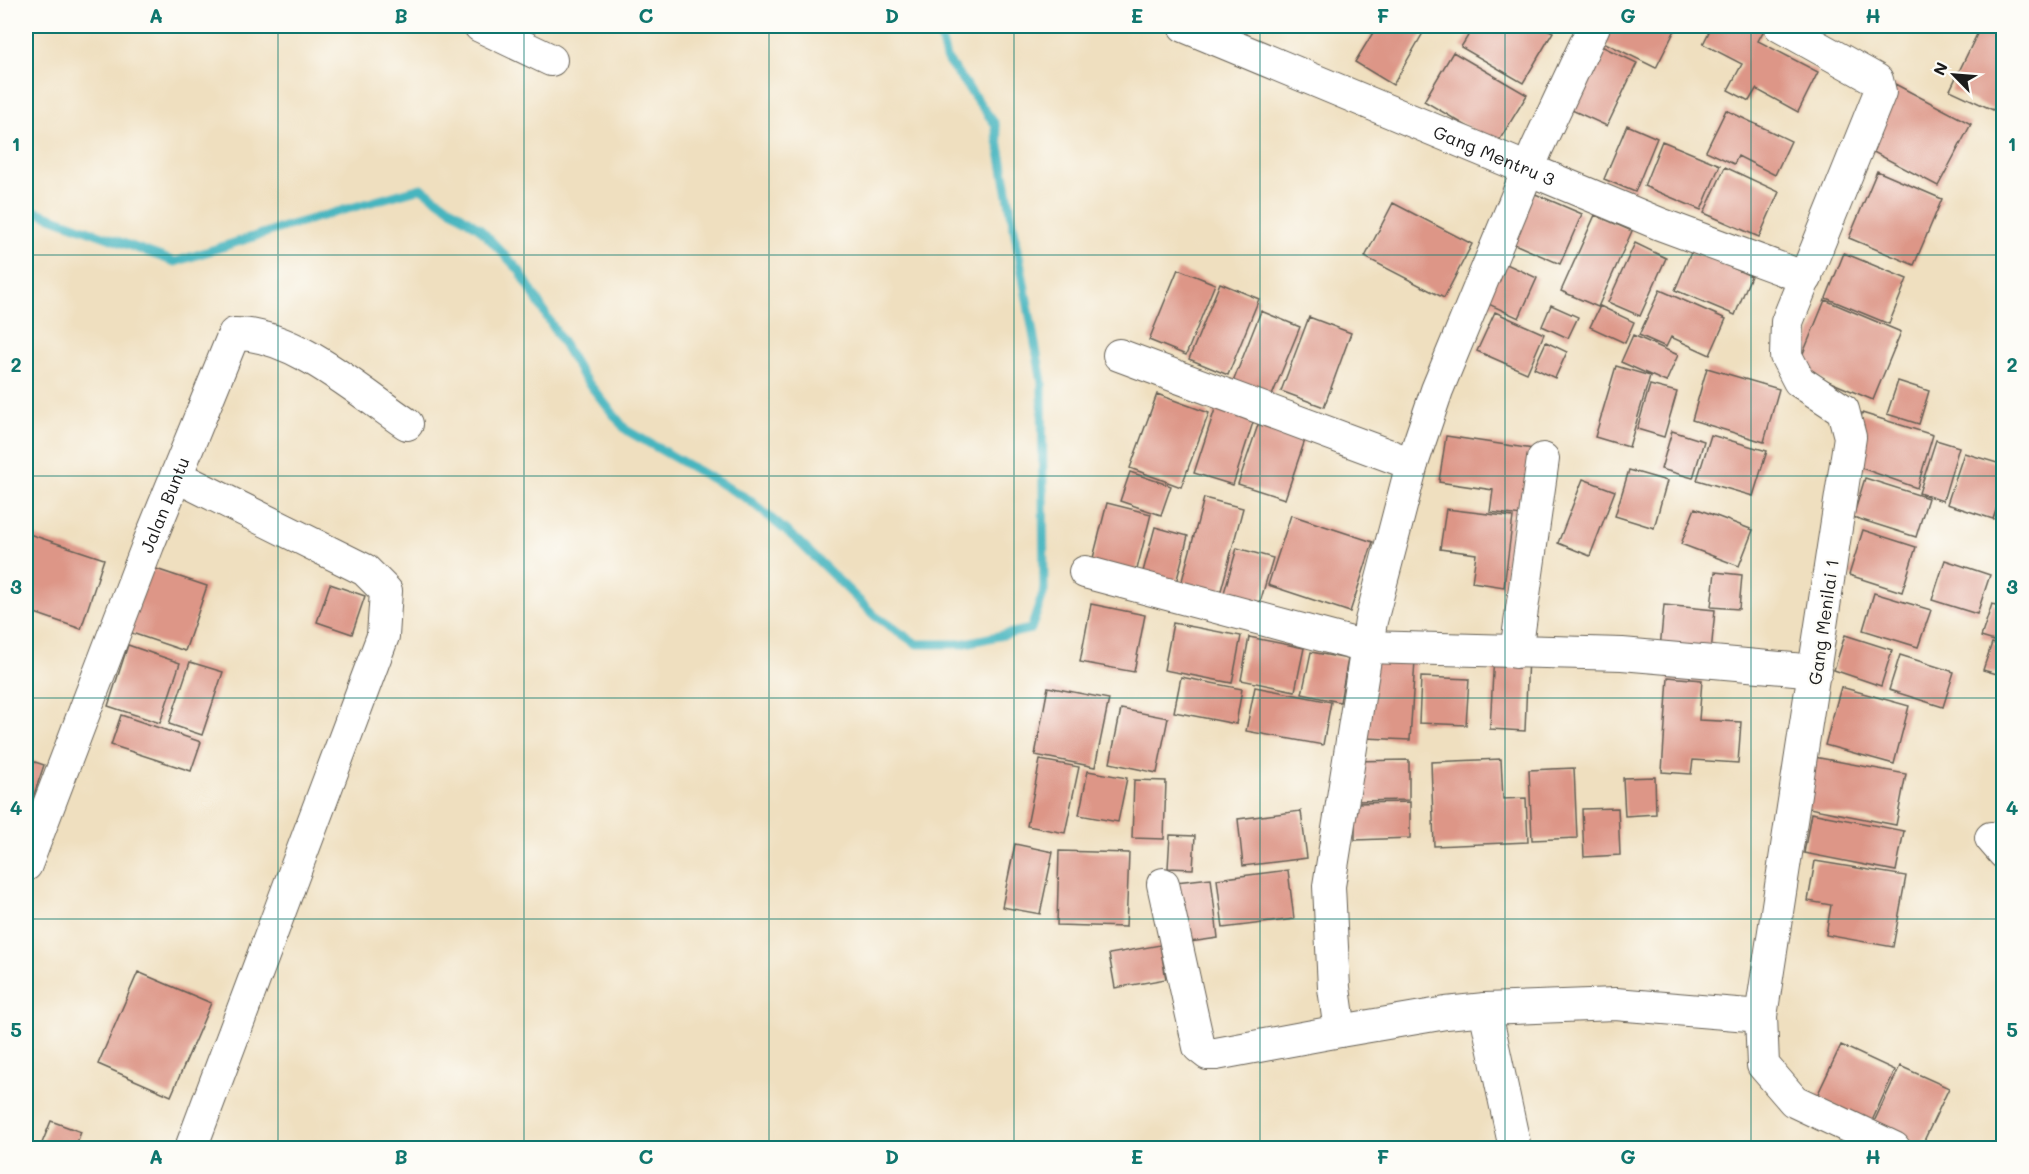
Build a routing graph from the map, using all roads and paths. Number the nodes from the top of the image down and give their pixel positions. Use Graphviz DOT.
graph roads {
  1 [pos="480,26"];
  2 [pos="1184,26"];
  3 [pos="1594,26"];
  4 [pos="1780,26"];
  5 [pos="551,60"];
  6 [pos="1528,170"];
  7 [pos="1806,278"];
  8 [pos="1119,355"];
  9 [pos="407,424"];
  10 [pos="1543,459"];
  11 [pos="1412,464"];
  12 [pos="176,476"];
  13 [pos="1085,572"];
  14 [pos="1366,646"];
  15 [pos="1516,652"];
  16 [pos="1816,671"];
  17 [pos="26,864"];
  18 [pos="1163,884"];
  19 [pos="1485,1010"];
  20 [pos="1761,1016"];
  21 [pos="1340,1031"];
  22 [pos="191,1149"];
  23 [pos="1515,1149"];
  24 [pos="1894,1149"];
  1 -- 5 [label="street"];
  2 -- 6 [label="street, Gang Mentru 3"];
  3 -- 6 [label="street"];
  4 -- 7 [label="street, Gang Menilai 1"];
  6 -- 7 [label="street, Gang Mentru 3"];
  6 -- 11 [label="street"];
  7 -- 16 [label="street, Gang Menilai 1"];
  8 -- 11 [label="street"];
  9 -- 12 [label="street, Jalan Buntu"];
  10 -- 15 [label="street"];
  11 -- 14 [label="street"];
  12 -- 17 [label="street, Jalan Buntu"];
  12 -- 22 [label="street"];
  13 -- 14 [label="street"];
  14 -- 15 [label="street"];
  14 -- 21 [label="street"];
  15 -- 16 [label="street"];
  16 -- 20 [label="street, Gang Menilai 1"];
  18 -- 21 [label="street"];
  19 -- 20 [label="street"];
  19 -- 21 [label="street"];
  19 -- 23 [label="street"];
  20 -- 24 [label="street, Gang Menilai 1"];
}
